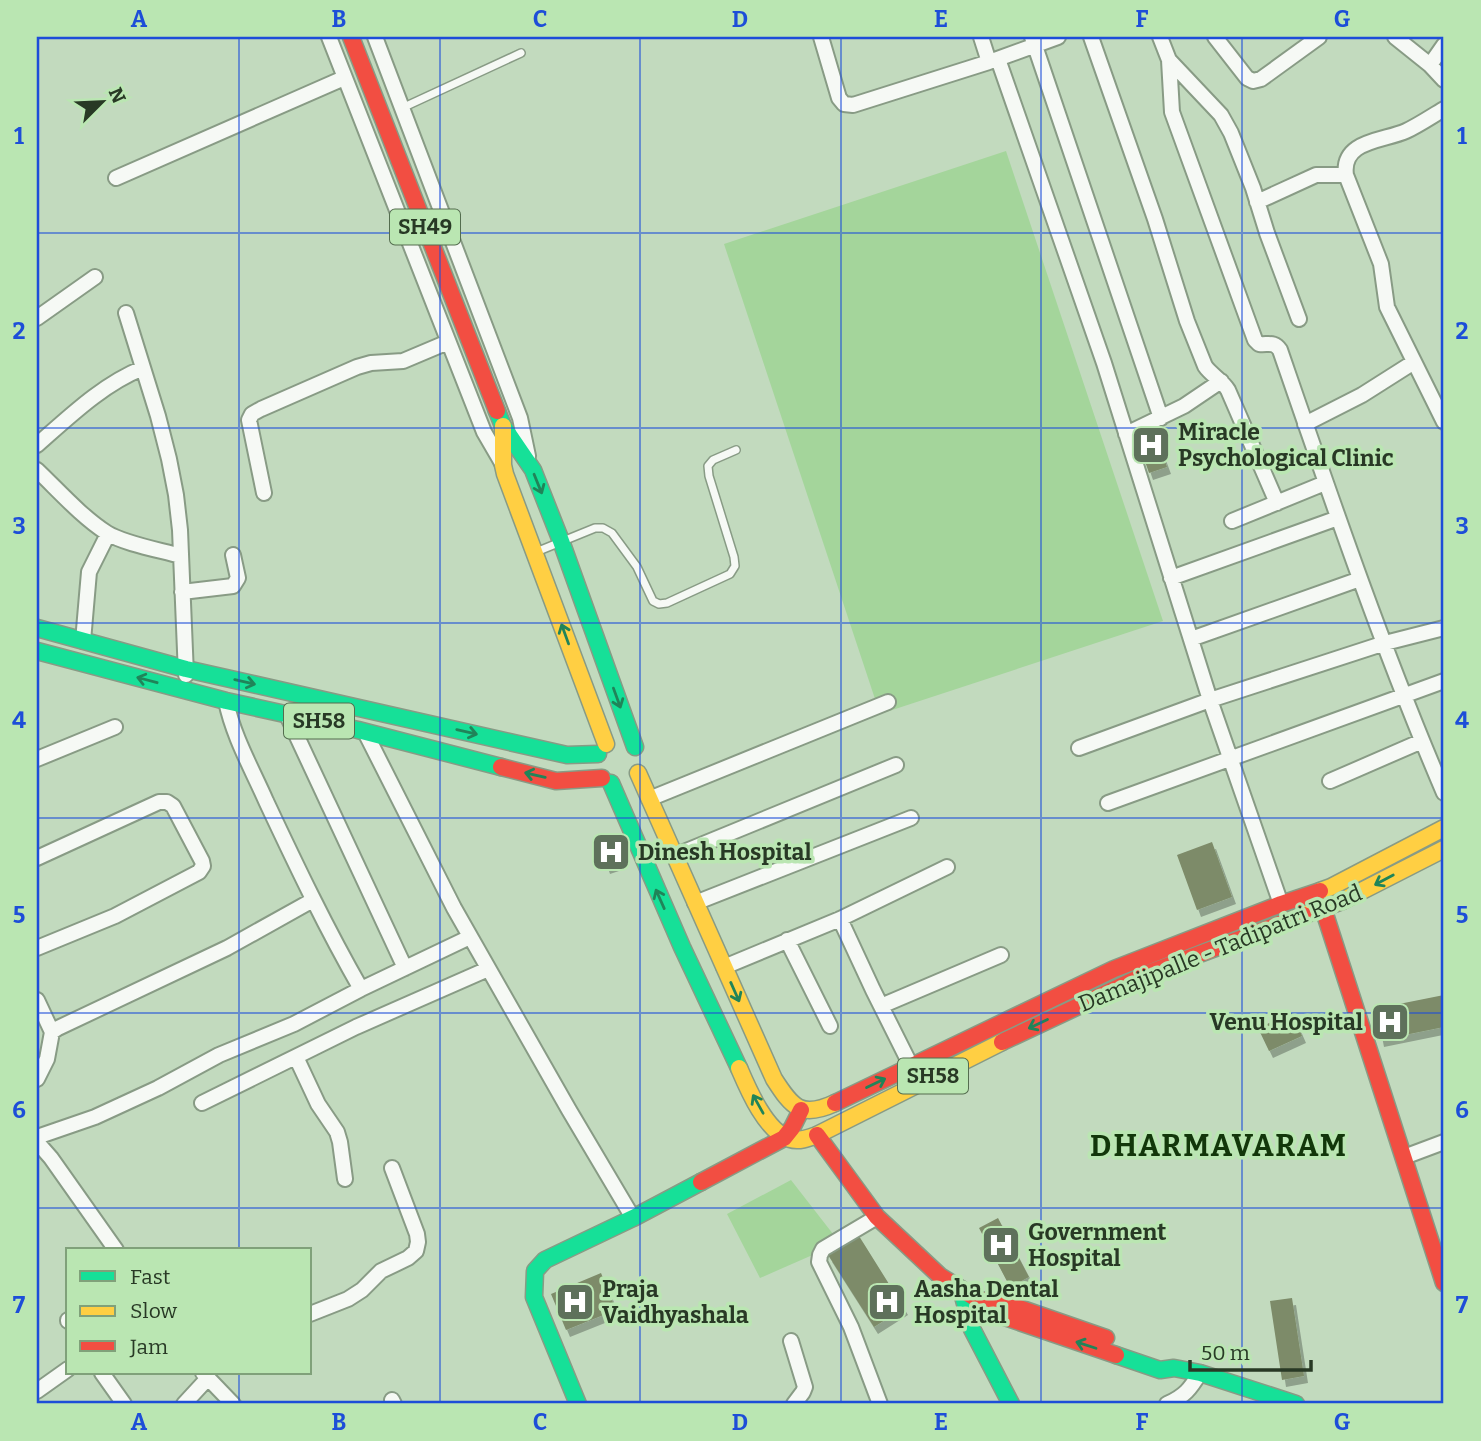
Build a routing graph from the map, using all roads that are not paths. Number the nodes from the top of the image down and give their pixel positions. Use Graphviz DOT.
graph roads {
  1 [pos="329,37"];
  2 [pos="351,37"];
  3 [pos="375,37"];
  4 [pos="821,37"];
  5 [pos="981,37"];
  6 [pos="1058,37"];
  7 [pos="1091,37"];
  8 [pos="1160,37"];
  9 [pos="1215,37"];
  10 [pos="1319,37"];
  11 [pos="1401,38"];
  12 [pos="1033,41"];
  13 [pos="1444,45"];
  14 [pos="521,54"];
  15 [pos="1169,60"];
  16 [pos="994,61"];
  17 [pos="1430,65"];
  18 [pos="344,78"];
  19 [pos="1444,80"];
  20 [pos="402,108"];
  21 [pos="1444,109"];
  22 [pos="1346,175"];
  23 [pos="116,178"];
  24 [pos="1257,202"];
  25 [pos="95,277"];
  26 [pos="126,313"];
  27 [pos="37,318"];
  28 [pos="1299,319"];
  29 [pos="448,342"];
  30 [pos="1414,362"];
  31 [pos="143,368"];
  32 [pos="1221,381"];
  33 [pos="1161,418"];
  34 [pos="501,422"];
  35 [pos="1444,422"];
  36 [pos="1305,424"];
  37 [pos="1126,434"];
  38 [pos="37,445"];
  39 [pos="736,450"];
  40 [pos="528,461"];
  41 [pos="503,465"];
  42 [pos="37,470"];
  43 [pos="1325,483"];
  44 [pos="264,494"];
  45 [pos="1277,503"];
  46 [pos="1338,518"];
  47 [pos="1231,521"];
  48 [pos="108,534"];
  49 [pos="561,541"];
  50 [pos="535,552"];
  51 [pos="233,555"];
  52 [pos="181,556"];
  53 [pos="1171,578"];
  54 [pos="1360,579"];
  55 [pos="183,592"];
  56 [pos="37,628"];
  57 [pos="1444,628"];
  58 [pos="1191,639"];
  59 [pos="83,641"];
  60 [pos="1385,643"];
  61 [pos="37,651"];
  62 [pos="186,669"];
  63 [pos="1444,681"];
  64 [pos="186,691"];
  65 [pos="1404,695"];
  66 [pos="1210,700"];
  67 [pos="226,701"];
  68 [pos="888,702"];
  69 [pos="385,714"];
  70 [pos="287,715"];
  71 [pos="115,727"];
  72 [pos="373,734"];
  73 [pos="1423,741"];
  74 [pos="635,747"];
  75 [pos="1079,748"];
  76 [pos="602,749"];
  77 [pos="1444,753"];
  78 [pos="1230,758"];
  79 [pos="37,759"];
  80 [pos="1430,759"];
  81 [pos="896,765"];
  82 [pos="638,773"];
  83 [pos="607,780"];
  84 [pos="1330,781"];
  85 [pos="1444,793"];
  86 [pos="649,799"];
  87 [pos="1108,803"];
  88 [pos="911,818"];
  89 [pos="1444,828"];
  90 [pos="1444,849"];
  91 [pos="674,856"];
  92 [pos="37,858"];
  93 [pos="947,867"];
  94 [pos="313,900"];
  95 [pos="695,903"];
  96 [pos="1281,904"];
  97 [pos="1323,908"];
  98 [pos="840,919"];
  99 [pos="470,937"];
  100 [pos="787,940"];
  101 [pos="37,947"];
  102 [pos="1001,955"];
  103 [pos="724,967"];
  104 [pos="405,968"];
  105 [pos="488,969"];
  106 [pos="360,989"];
  107 [pos="37,1000"];
  108 [pos="881,1006"];
  109 [pos="830,1026"];
  110 [pos="52,1032"];
  111 [pos="296,1057"];
  112 [pos="911,1066"];
  113 [pos="37,1079"];
  114 [pos="202,1103"];
  115 [pos="807,1111"];
  116 [pos="817,1135"];
  117 [pos="37,1137"];
  118 [pos="784,1138"];
  119 [pos="37,1142"];
  120 [pos="1444,1142"];
  121 [pos="1404,1157"];
  122 [pos="392,1168"];
  123 [pos="345,1179"];
  124 [pos="877,1217"];
  125 [pos="634,1218"];
  126 [pos="115,1248"];
  127 [pos="1444,1283"];
  128 [pos="961,1289"];
  129 [pos="312,1313"];
  130 [pos="791,1341"];
  131 [pos="66,1370"];
  132 [pos="1200,1373"];
  133 [pos="103,1374"];
  134 [pos="206,1376"];
  135 [pos="37,1391"];
  136 [pos="124,1404"];
  137 [pos="184,1404"];
  138 [pos="233,1404"];
  139 [pos="578,1404"];
  140 [pos="794,1404"];
  141 [pos="880,1404"];
  142 [pos="1010,1404"];
  143 [pos="1167,1404"];
  144 [pos="1296,1404"];
  1 -- 18 [label="street"];
  2 -- 34 [label="main road, SH49"];
  3 -- 20 [label="street"];
  4 -- 16 [label="street"];
  5 -- 16 [label="street"];
  6 -- 12 [label="street"];
  7 -- 32 [label="street"];
  8 -- 15 [label="street"];
  9 -- 10 [label="street"];
  11 -- 17 [label="street"];
  12 -- 16 [label="street"];
  12 -- 33 [label="street"];
  13 -- 17 [label="street"];
  14 -- 20 [label="lane"];
  15 -- 24 [label="street"];
  15 -- 36 [label="street"];
  16 -- 37 [label="street"];
  17 -- 19 [label="street"];
  18 -- 23 [label="street"];
  18 -- 29 [label="street"];
  20 -- 40 [label="street"];
  21 -- 22 [label="street"];
  22 -- 24 [label="street"];
  22 -- 30 [label="street"];
  24 -- 28 [label="street"];
  25 -- 27 [label="street"];
  26 -- 31 [label="street"];
  29 -- 41 [label="street"];
  29 -- 44 [label="street"];
  30 -- 35 [label="street"];
  30 -- 36 [label="street"];
  31 -- 38 [label="street"];
  31 -- 52 [label="street"];
  32 -- 33 [label="street"];
  32 -- 45 [label="street"];
  33 -- 37 [label="street"];
  34 -- 40 [label="main road, SH49"];
  34 -- 41 [label="main road, SH49"];
  36 -- 43 [label="street"];
  37 -- 53 [label="street"];
  39 -- 49 [label="lane"];
  40 -- 49 [label="main road, SH49, one-way"];
  41 -- 50 [label="main road, SH49"];
  42 -- 48 [label="street"];
  43 -- 45 [label="street"];
  43 -- 46 [label="street"];
  45 -- 47 [label="street"];
  46 -- 53 [label="street"];
  46 -- 54 [label="street"];
  48 -- 52 [label="street"];
  48 -- 59 [label="street"];
  49 -- 50 [label="lane"];
  49 -- 74 [label="main road, SH49, one-way"];
  76 -- 50 [label="main road, SH49, one-way"];
  51 -- 55 [label="street"];
  52 -- 55 [label="street"];
  53 -- 58 [label="street"];
  54 -- 58 [label="street"];
  54 -- 60 [label="street"];
  55 -- 62 [label="street"];
  56 -- 59 [label="main road, SH58"];
  57 -- 60 [label="street"];
  58 -- 66 [label="street"];
  59 -- 62 [label="main road, SH58"];
  60 -- 65 [label="street"];
  60 -- 66 [label="street"];
  64 -- 61 [label="main road, SH58, one-way"];
  62 -- 64 [label="street"];
  62 -- 69 [label="main road, SH58, one-way"];
  63 -- 65 [label="street"];
  64 -- 67 [label="main road, SH58"];
  65 -- 73 [label="street"];
  65 -- 78 [label="street"];
  66 -- 75 [label="street"];
  66 -- 78 [label="street"];
  67 -- 70 [label="main road, SH58"];
  67 -- 94 [label="street"];
  68 -- 86 [label="street"];
  69 -- 72 [label="main road"];
  69 -- 76 [label="main road, SH58, one-way"];
  70 -- 72 [label="main road, SH58"];
  70 -- 104 [label="street"];
  71 -- 79 [label="street"];
  83 -- 72 [label="main road, SH58, one-way"];
  72 -- 99 [label="street"];
  73 -- 80 [label="street"];
  73 -- 84 [label="street"];
  74 -- 76 [label="main road, SH58"];
  74 -- 82 [label="main road"];
  76 -- 83 [label="main road"];
  77 -- 80 [label="street"];
  78 -- 87 [label="street"];
  78 -- 96 [label="street"];
  80 -- 85 [label="street"];
  81 -- 91 [label="street"];
  82 -- 83 [label="main road, SH58"];
  82 -- 86 [label="main road"];
  118 -- 83 [label="main road, one-way"];
  86 -- 91 [label="main road"];
  88 -- 95 [label="street"];
  89 -- 96 [label="main road, Damajipalle - Tadipatri Road / SH58"];
  90 -- 97 [label="main road, Damajipalle - Tadipatri Road / SH58, one-way"];
  91 -- 95 [label="main road"];
  92 -- 101 [label="street"];
  93 -- 98 [label="street"];
  94 -- 106 [label="street"];
  94 -- 110 [label="street"];
  95 -- 103 [label="main road"];
  96 -- 112 [label="main road, Damajipalle - Tadipatri Road / SH58"];
  97 -- 116 [label="main road, Damajipalle - Tadipatri Road / SH58, one-way"];
  97 -- 121 [label="main road"];
  98 -- 100 [label="street"];
  98 -- 108 [label="street"];
  99 -- 104 [label="street"];
  99 -- 105 [label="street"];
  100 -- 103 [label="street"];
  100 -- 109 [label="street"];
  102 -- 108 [label="street"];
  103 -- 115 [label="main road, one-way"];
  104 -- 106 [label="street"];
  105 -- 111 [label="street"];
  105 -- 125 [label="street"];
  106 -- 117 [label="street"];
  107 -- 110 [label="street"];
  108 -- 112 [label="street"];
  110 -- 113 [label="street"];
  111 -- 114 [label="street"];
  111 -- 123 [label="street"];
  115 -- 112 [label="main road, Damajipalle - Tadipatri Road / SH58, one-way"];
  115 -- 116 [label="street"];
  115 -- 118 [label="main road"];
  116 -- 118 [label="main road, Damajipalle - Tadipatri Road / SH58"];
  116 -- 124 [label="main road"];
  118 -- 125 [label="main road"];
  119 -- 126 [label="street"];
  120 -- 121 [label="street"];
  121 -- 127 [label="main road"];
  122 -- 129 [label="street"];
  124 -- 128 [label="main road"];
  124 -- 141 [label="street"];
  125 -- 139 [label="main road"];
  128 -- 132 [label="main road"];
  128 -- 142 [label="main road"];
  130 -- 140 [label="street"];
  131 -- 135 [label="street"];
  132 -- 143 [label="street"];
  132 -- 144 [label="main road"];
  133 -- 136 [label="street"];
  134 -- 137 [label="street"];
  134 -- 138 [label="street"];
}
